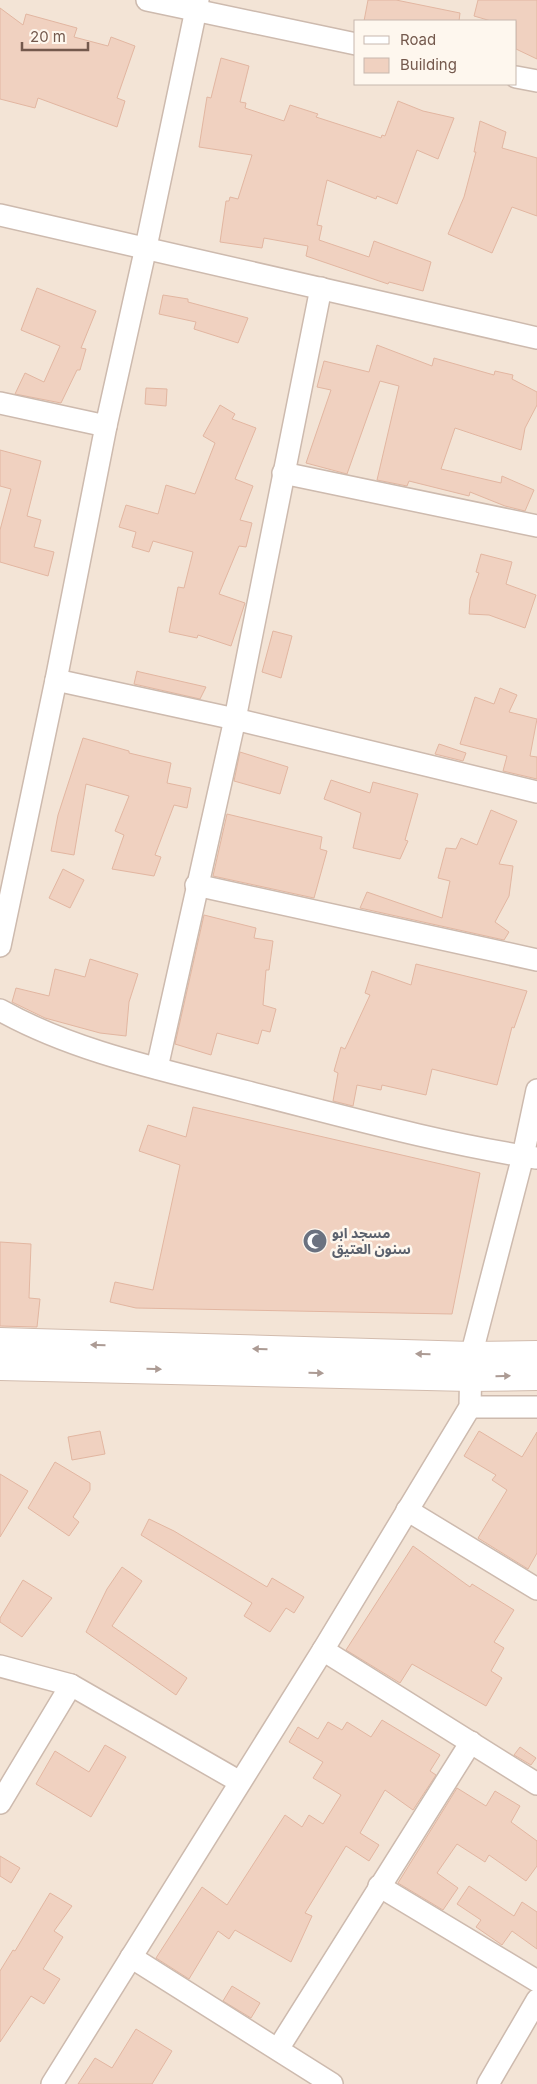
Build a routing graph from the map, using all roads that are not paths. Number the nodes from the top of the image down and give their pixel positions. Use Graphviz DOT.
graph roads {
  1 [pos="147,0"];
  2 [pos="196,6"];
  3 [pos="354,44"];
  4 [pos="517,77"];
  5 [pos="537,81"];
  6 [pos="0,215"];
  7 [pos="146,248"];
  8 [pos="321,288"];
  9 [pos="537,338"];
  10 [pos="0,403"];
  11 [pos="106,426"];
  12 [pos="283,473"];
  13 [pos="537,526"];
  14 [pos="56,680"];
  15 [pos="235,720"];
  16 [pos="537,792"];
  17 [pos="10,846"];
  18 [pos="196,885"];
  19 [pos="0,946"];
  20 [pos="537,960"];
  21 [pos="0,1010"];
  22 [pos="157,1068"];
  23 [pos="537,1090"];
  24 [pos="530,1157"];
  25 [pos="0,1342"];
  26 [pos="537,1355"];
  27 [pos="0,1366"];
  28 [pos="470,1366"];
  29 [pos="537,1376"];
  30 [pos="470,1407"];
  31 [pos="537,1407"];
  32 [pos="407,1510"];
  33 [pos="537,1589"];
  34 [pos="323,1650"];
  35 [pos="0,1666"];
  36 [pos="71,1685"];
  37 [pos="471,1742"];
  38 [pos="240,1782"];
  39 [pos="537,1784"];
  40 [pos="0,1804"];
  41 [pos="379,1886"];
  42 [pos="130,1957"];
  43 [pos="537,1981"];
  44 [pos="537,2000"];
  45 [pos="278,2049"];
  46 [pos="52,2084"];
  47 [pos="332,2084"];
  48 [pos="488,2084"];
  1 -- 2 [label="street"];
  2 -- 3 [label="street"];
  2 -- 7 [label="street"];
  4 -- 5 [label="street"];
  6 -- 7 [label="street"];
  7 -- 8 [label="street"];
  7 -- 11 [label="street"];
  8 -- 9 [label="street"];
  8 -- 12 [label="street"];
  10 -- 11 [label="street"];
  11 -- 14 [label="street"];
  12 -- 13 [label="street"];
  12 -- 15 [label="street"];
  14 -- 15 [label="street"];
  14 -- 17 [label="street"];
  15 -- 16 [label="street"];
  15 -- 18 [label="street"];
  17 -- 19 [label="street"];
  18 -- 20 [label="street"];
  18 -- 22 [label="street"];
  21 -- 22 [label="street"];
  22 -- 24 [label="street"];
  23 -- 24 [label="street"];
  24 -- 28 [label="street"];
  28 -- 25 [label="street, one-way"];
  26 -- 28 [label="street"];
  27 -- 28 [label="street, one-way"];
  28 -- 29 [label="street, one-way"];
  28 -- 30 [label="street"];
  30 -- 31 [label="street"];
  30 -- 32 [label="street"];
  32 -- 33 [label="street"];
  32 -- 34 [label="street"];
  34 -- 37 [label="street"];
  34 -- 38 [label="street"];
  35 -- 36 [label="street"];
  36 -- 38 [label="street"];
  36 -- 40 [label="street"];
  37 -- 39 [label="street"];
  37 -- 41 [label="street"];
  38 -- 42 [label="street"];
  41 -- 43 [label="street"];
  41 -- 45 [label="street"];
  42 -- 45 [label="street"];
  42 -- 46 [label="street"];
  44 -- 48 [label="street"];
  45 -- 47 [label="street"];
}
